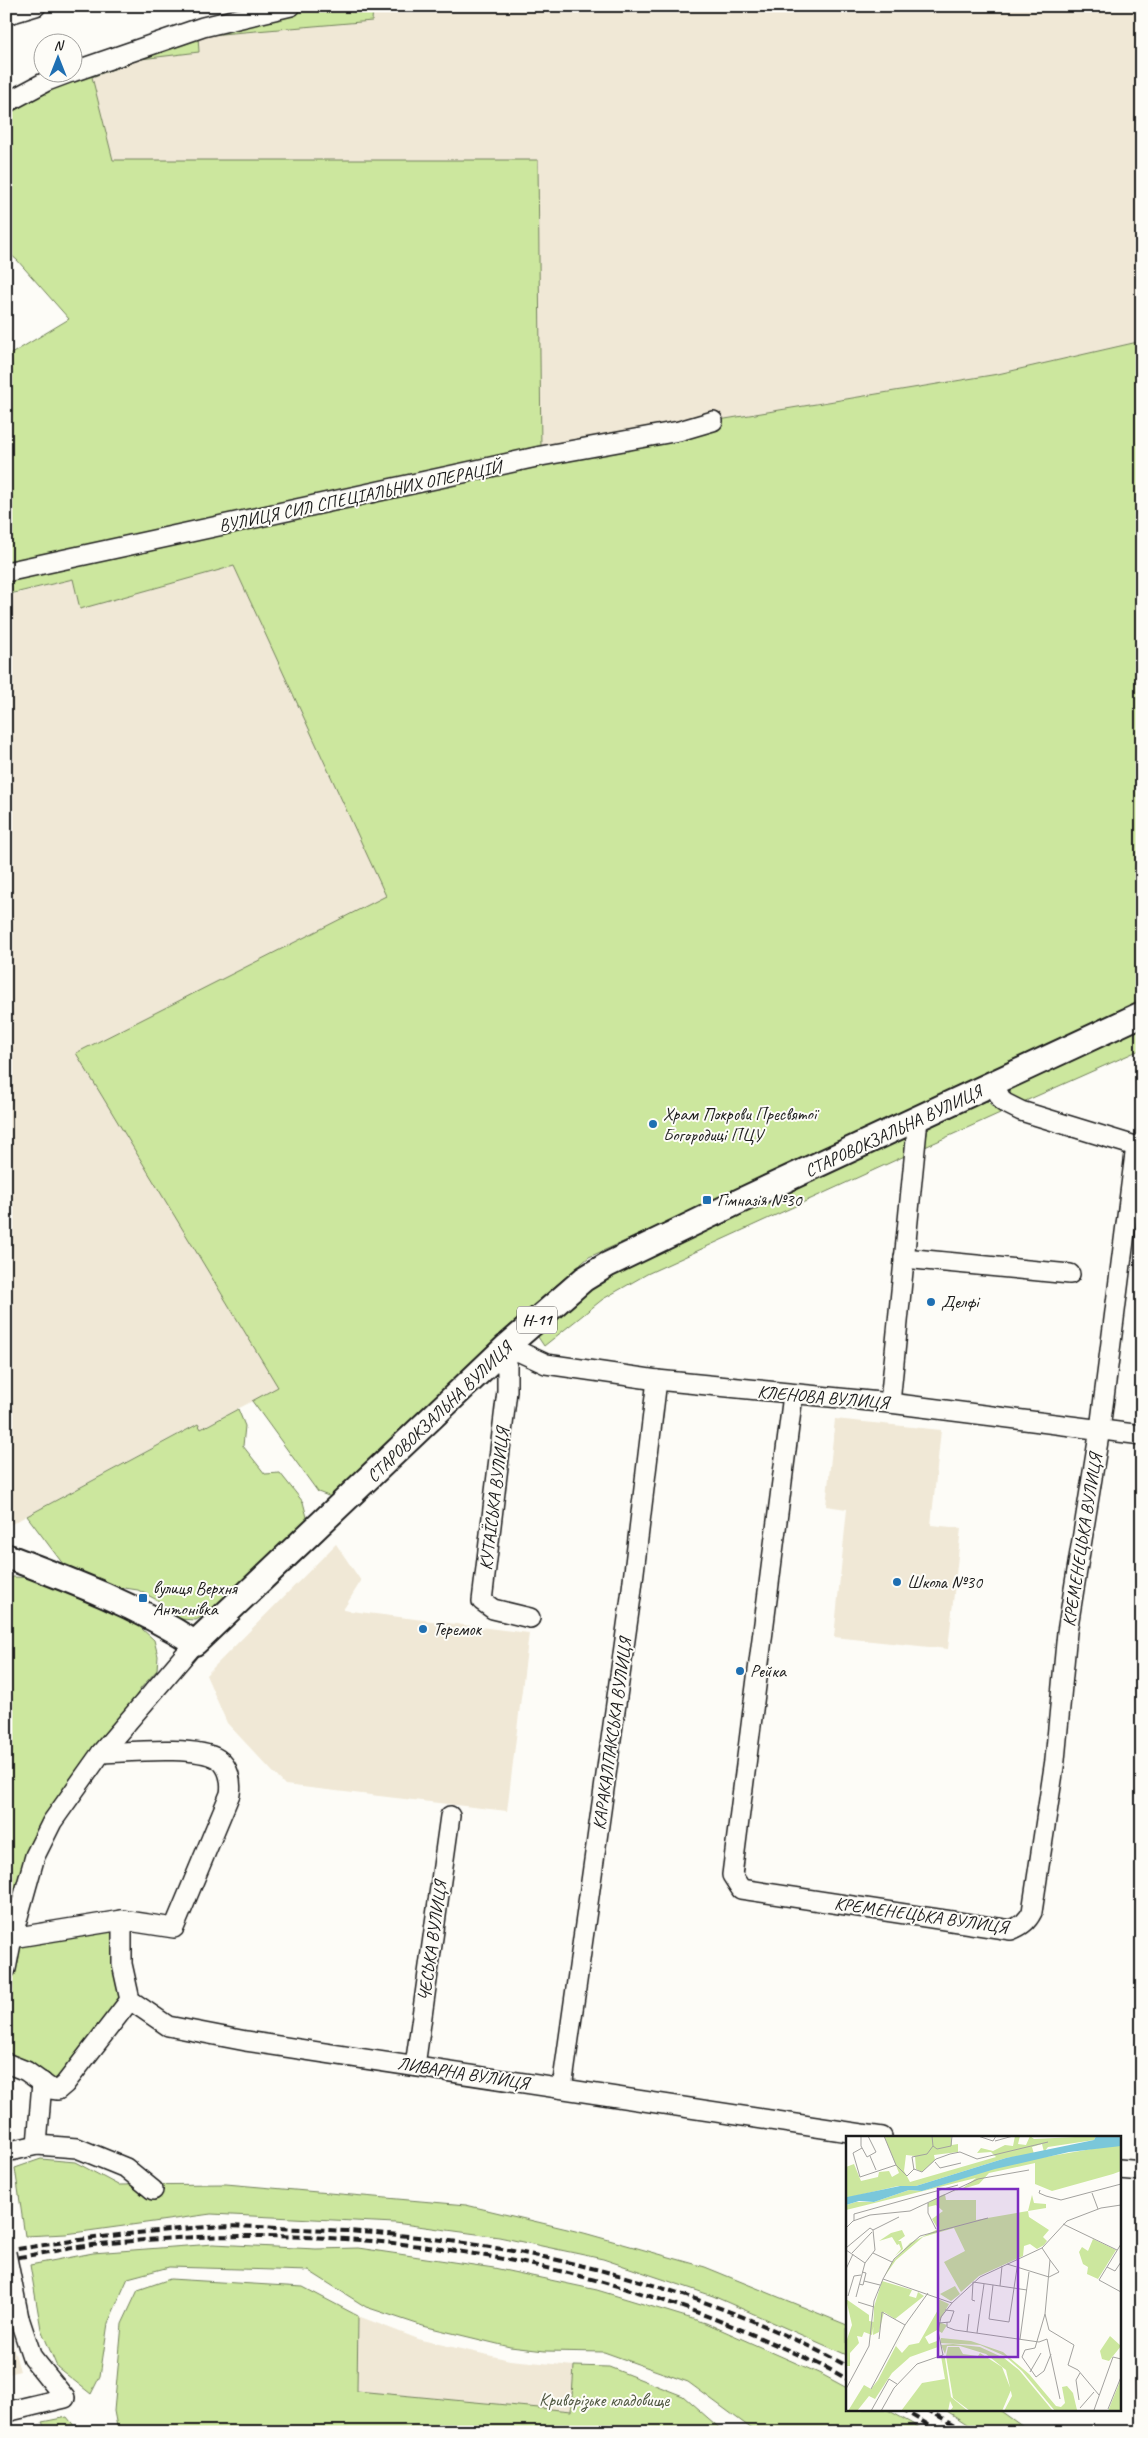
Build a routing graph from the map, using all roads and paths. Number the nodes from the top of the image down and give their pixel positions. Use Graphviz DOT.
graph roads {
  1 [pos="36,6"];
  2 [pos="291,6"];
  3 [pos="6,15"];
  4 [pos="82,69"];
  5 [pos="45,82"];
  6 [pos="6,103"];
  7 [pos="713,421"];
  8 [pos="6,572"];
  9 [pos="1142,1014"];
  10 [pos="993,1084"];
  11 [pos="918,1119"];
  12 [pos="1139,1147"];
  13 [pos="904,1258"];
  14 [pos="1070,1274"];
  15 [pos="507,1346"];
  16 [pos="657,1380"];
  17 [pos="793,1395"];
  18 [pos="890,1403"];
  19 [pos="1100,1429"];
  20 [pos="1142,1435"];
  21 [pos="6,1556"];
  22 [pos="530,1618"];
  23 [pos="195,1644"];
  24 [pos="101,1753"];
  25 [pos="450,1816"];
  26 [pos="122,1920"];
  27 [pos="12,1938"];
  28 [pos="6,1969"];
  29 [pos="130,2000"];
  30 [pos="6,2063"];
  31 [pos="415,2066"];
  32 [pos="42,2082"];
  33 [pos="562,2088"];
  34 [pos="875,2136"];
  35 [pos="37,2144"];
  36 [pos="6,2152"];
  37 [pos="1120,2168"];
  38 [pos="1142,2171"];
  39 [pos="153,2190"];
  40 [pos="6,2253"];
  41 [pos="6,2412"];
  1 -- 3 [label="street"];
  2 -- 4 [label="street"];
  5 -- 6 [label="street"];
  7 -- 8 [label="street, ВУЛИЦЯ СИЛ СПЕЦІАЛЬНИХ ОПЕРАЦІЙ"];
  9 -- 10 [label="main road, СТАРОВОКЗАЛЬНА ВУЛИЦЯ / Н-11"];
  10 -- 11 [label="main road, СТАРОВОКЗАЛЬНА ВУЛИЦЯ / Н-11"];
  10 -- 12 [label="street"];
  11 -- 13 [label="street"];
  11 -- 15 [label="main road, СТАРОВОКЗАЛЬНА ВУЛИЦЯ / Н-11"];
  12 -- 19 [label="street, КРЕМЕНЕЦЬКА ВУЛИЦЯ"];
  13 -- 14 [label="street"];
  13 -- 18 [label="street"];
  15 -- 16 [label="street, КЛЕНОВА ВУЛИЦЯ"];
  15 -- 22 [label="street, КУТАЇСЬКА ВУЛИЦЯ"];
  15 -- 23 [label="main road, СТАРОВОКЗАЛЬНА ВУЛИЦЯ / Н-11"];
  16 -- 17 [label="street, КЛЕНОВА ВУЛИЦЯ"];
  16 -- 33 [label="street, КАРАКАЛПАКСЬКА ВУЛИЦЯ"];
  17 -- 18 [label="street, КЛЕНОВА ВУЛИЦЯ"];
  17 -- 19 [label="street, КРЕМЕНЕЦЬКА ВУЛИЦЯ"];
  18 -- 19 [label="street, КЛЕНОВА ВУЛИЦЯ"];
  19 -- 20 [label="street, КЛЕНОВА ВУЛИЦЯ"];
  21 -- 23 [label="main road"];
  23 -- 24 [label="street"];
  24 -- 26 [label="street"];
  24 -- 27 [label="street"];
  25 -- 31 [label="street, ЧЕСЬКА ВУЛИЦЯ"];
  26 -- 27 [label="street"];
  26 -- 29 [label="street"];
  27 -- 28 [label="street"];
  29 -- 31 [label="street, ЛИВАРНА ВУЛИЦЯ"];
  29 -- 32 [label="street"];
  30 -- 32 [label="street"];
  31 -- 33 [label="street, ЛИВАРНА ВУЛИЦЯ"];
  32 -- 35 [label="street"];
  33 -- 34 [label="street, ЛИВАРНА ВУЛИЦЯ"];
  35 -- 36 [label="street"];
  35 -- 39 [label="street"];
  37 -- 38 [label="street"];
  40 -- 41 [label="street, bridge"];
}
